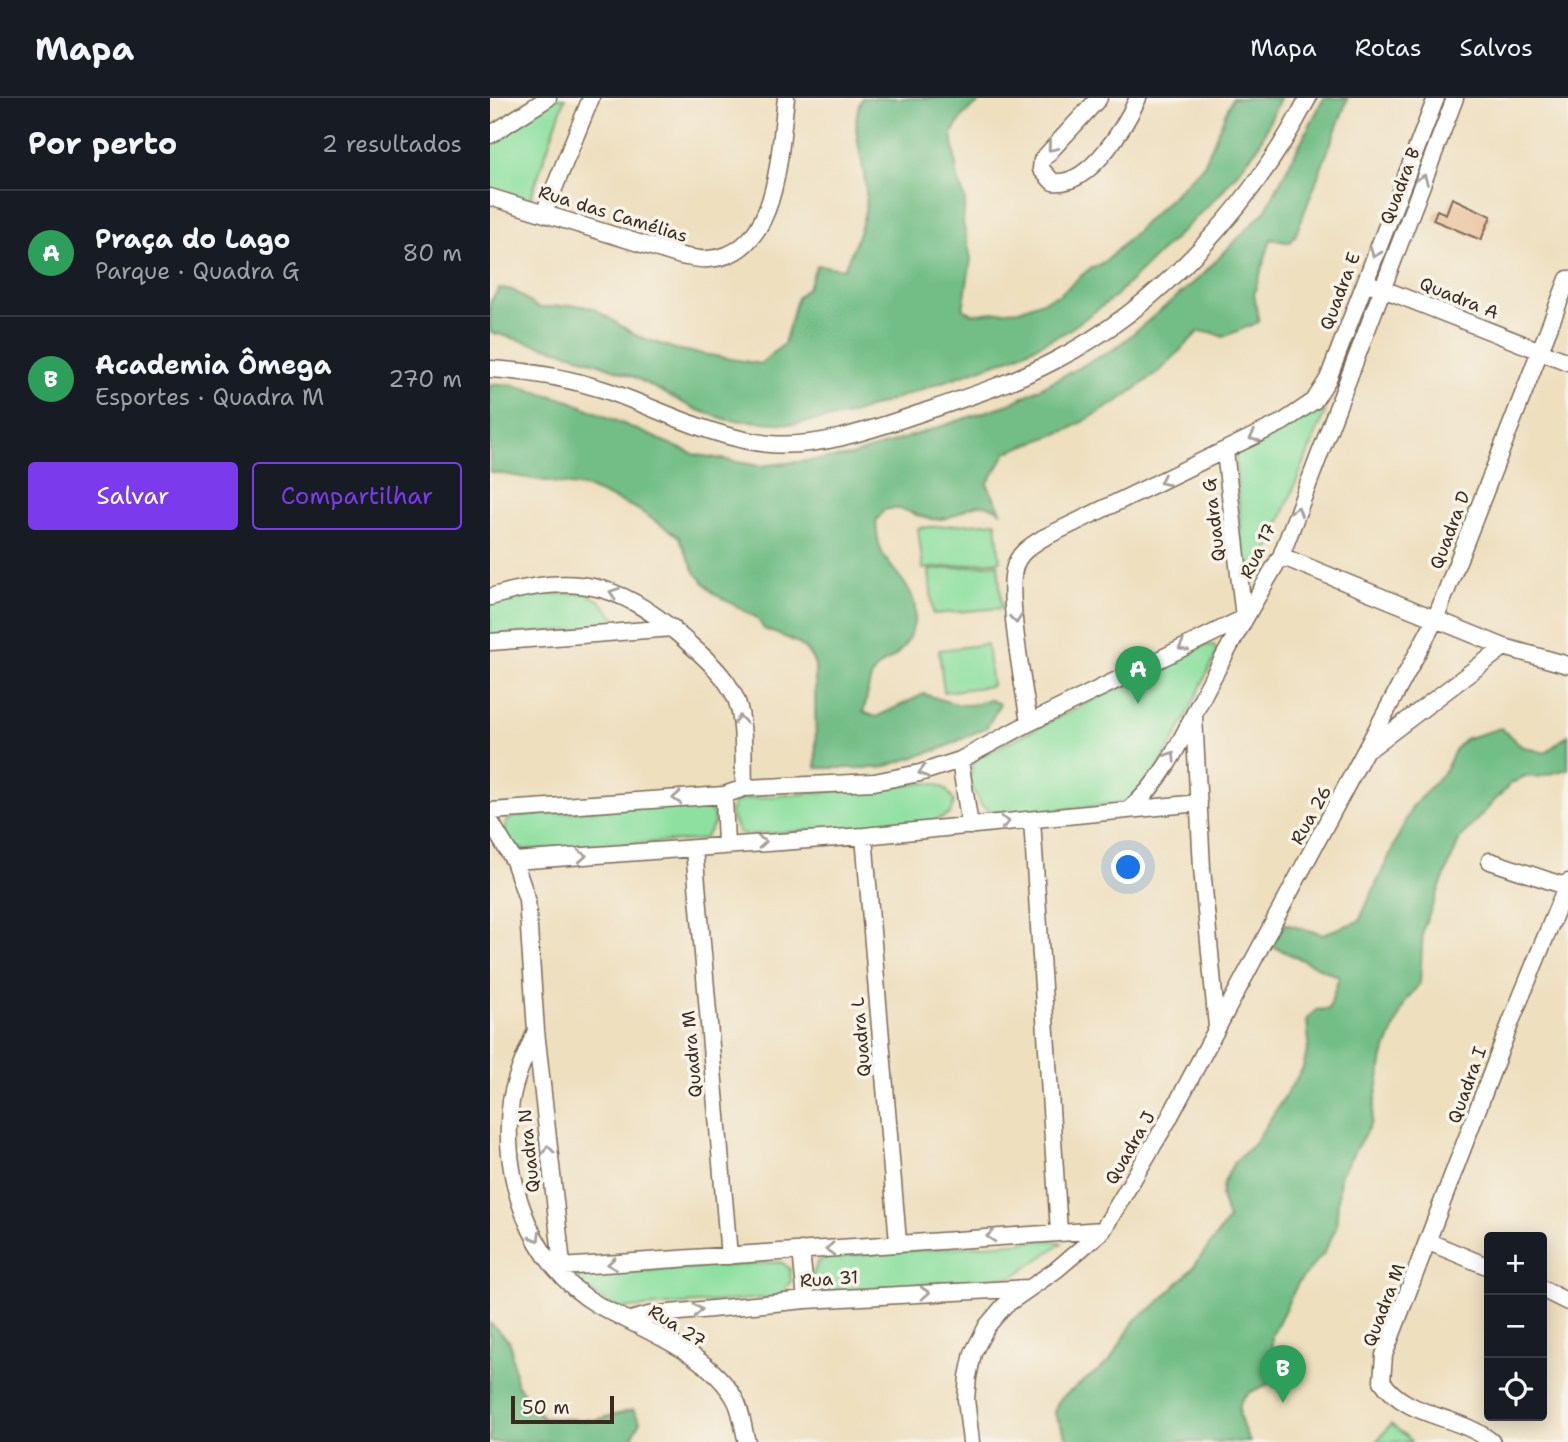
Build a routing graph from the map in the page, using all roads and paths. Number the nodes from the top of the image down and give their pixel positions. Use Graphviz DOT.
graph roads {
  1 [pos="548,98"];
  2 [pos="591,98"];
  3 [pos="786,98"];
  4 [pos="1099,98"];
  5 [pos="1138,98"];
  6 [pos="1308,98"];
  7 [pos="1436,98"];
  8 [pos="1455,98"];
  9 [pos="490,135"];
  10 [pos="490,197"];
  11 [pos="544,213"];
  12 [pos="1568,279"];
  13 [pos="1364,282"];
  14 [pos="1382,289"];
  15 [pos="1541,351"];
  16 [pos="1568,362"];
  17 [pos="490,369"];
  18 [pos="1225,451"];
  19 [pos="1281,556"];
  20 [pos="490,597"];
  21 [pos="1244,618"];
  22 [pos="1435,620"];
  23 [pos="673,628"];
  24 [pos="490,642"];
  25 [pos="1504,647"];
  26 [pos="1568,665"];
  27 [pos="1194,714"];
  28 [pos="1029,723"];
  29 [pos="1368,751"];
  30 [pos="960,760"];
  31 [pos="744,788"];
  32 [pos="723,795"];
  33 [pos="1199,803"];
  34 [pos="1129,809"];
  35 [pos="492,818"];
  36 [pos="1032,820"];
  37 [pos="970,826"];
  38 [pos="864,836"];
  39 [pos="726,845"];
  40 [pos="694,849"];
  41 [pos="1490,860"];
  42 [pos="514,861"];
  43 [pos="1567,884"];
  44 [pos="1217,1027"];
  45 [pos="536,1031"];
  46 [pos="1103,1230"];
  47 [pos="1059,1231"];
  48 [pos="898,1242"];
  49 [pos="1429,1242"];
  50 [pos="801,1250"];
  51 [pos="729,1256"];
  52 [pos="1484,1265"];
  53 [pos="559,1269"];
  54 [pos="1031,1287"];
  55 [pos="1547,1291"];
  56 [pos="806,1300"];
  57 [pos="1568,1300"];
  58 [pos="631,1320"];
  59 [pos="745,1434"];
  60 [pos="734,1442"];
  61 [pos="971,1442"];
  62 [pos="1492,1442"];
  1 -- 9 [label="street"];
  2 -- 11 [label="street"];
  3 -- 11 [label="street, Rua das Camélias"];
  4 -- 5 [label="street, one-way"];
  6 -- 17 [label="street"];
  7 -- 13 [label="street, Quadra E, one-way"];
  14 -- 8 [label="street, Quadra B, one-way"];
  10 -- 11 [label="street, Rua das Camélias"];
  12 -- 15 [label="street, Quadra D"];
  13 -- 14 [label="street, Quadra A"];
  13 -- 18 [label="street, Quadra E, one-way"];
  14 -- 15 [label="street, Quadra A"];
  19 -- 14 [label="street, Rua 17, one-way"];
  15 -- 16 [label="street"];
  15 -- 22 [label="street, Quadra D"];
  18 -- 21 [label="street, Quadra G"];
  18 -- 28 [label="street, Quadra G, one-way"];
  19 -- 21 [label="street, Rua 17"];
  19 -- 22 [label="street"];
  23 -- 20 [label="street, one-way"];
  21 -- 27 [label="street, Rua 17"];
  21 -- 28 [label="street, one-way"];
  22 -- 25 [label="street"];
  22 -- 29 [label="street, Rua 26"];
  23 -- 24 [label="street"];
  31 -- 23 [label="street, one-way"];
  25 -- 26 [label="street"];
  25 -- 29 [label="street"];
  27 -- 33 [label="street"];
  34 -- 27 [label="street, Rua 17, one-way"];
  28 -- 30 [label="street"];
  29 -- 44 [label="street, Rua 26"];
  30 -- 31 [label="street, one-way"];
  30 -- 37 [label="street"];
  31 -- 32 [label="street"];
  32 -- 35 [label="street, one-way"];
  32 -- 39 [label="street"];
  33 -- 34 [label="street"];
  33 -- 44 [label="street"];
  34 -- 36 [label="street"];
  35 -- 42 [label="street"];
  37 -- 36 [label="street, one-way"];
  36 -- 47 [label="street"];
  37 -- 38 [label="street"];
  39 -- 38 [label="street, one-way"];
  38 -- 48 [label="street, Quadra L"];
  39 -- 40 [label="street"];
  42 -- 40 [label="street, one-way"];
  40 -- 51 [label="street, Quadra M"];
  41 -- 43 [label="street"];
  42 -- 45 [label="street"];
  43 -- 49 [label="street, Quadra I"];
  44 -- 46 [label="street, Quadra J"];
  53 -- 45 [label="street, Quadra N, one-way"];
  45 -- 53 [label="street, one-way"];
  46 -- 47 [label="street"];
  46 -- 54 [label="street"];
  47 -- 48 [label="street, one-way"];
  48 -- 50 [label="street, one-way"];
  49 -- 52 [label="street"];
  49 -- 62 [label="street, Quadra M"];
  50 -- 51 [label="street"];
  50 -- 56 [label="street"];
  51 -- 53 [label="street, one-way"];
  53 -- 58 [label="street, Rua 27"];
  56 -- 54 [label="street, Rua 31, one-way"];
  54 -- 61 [label="street"];
  55 -- 57 [label="street"];
  58 -- 56 [label="street, Rua 31, one-way"];
  58 -- 59 [label="street, Rua 27"];
  59 -- 60 [label="street"];
}
